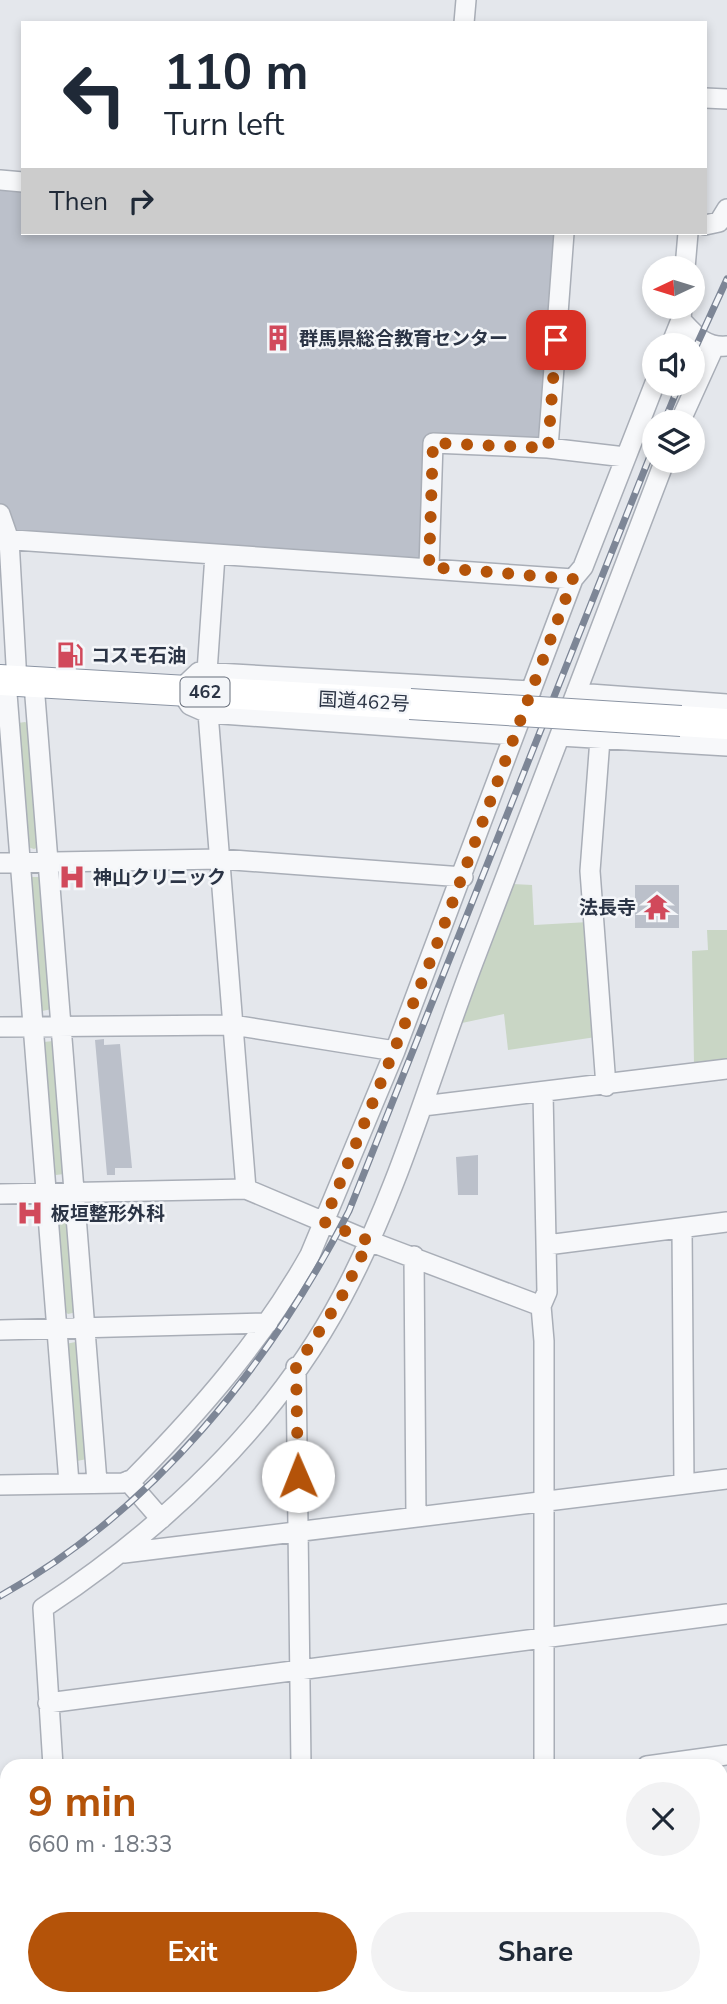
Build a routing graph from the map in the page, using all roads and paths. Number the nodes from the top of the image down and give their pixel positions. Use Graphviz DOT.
graph roads {
  1 [pos="466,0"];
  2 [pos="464,21"];
  3 [pos="707,98"];
  4 [pos="727,99"];
  5 [pos="0,180"];
  6 [pos="21,182"];
  7 [pos="564,235"];
  8 [pos="688,235"];
  9 [pos="686,256"];
  10 [pos="686,319"];
  11 [pos="720,346"];
  12 [pos="650,396"];
  13 [pos="686,410"];
  14 [pos="548,448"];
  15 [pos="625,457"];
  16 [pos="660,473"];
  17 [pos="0,514"];
  18 [pos="4,539"];
  19 [pos="215,555"];
  20 [pos="429,567"];
  21 [pos="573,579"];
  22 [pos="206,672"];
  23 [pos="14,682"];
  24 [pos="180,690"];
  25 [pos="531,691"];
  26 [pos="576,694"];
  27 [pos="727,704"];
  28 [pos="208,713"];
  29 [pos="727,724"];
  30 [pos="514,735"];
  31 [pos="560,736"];
  32 [pos="600,739"];
  33 [pos="727,746"];
  34 [pos="220,859"];
  35 [pos="0,863"];
  36 [pos="22,863"];
  37 [pos="50,863"];
  38 [pos="463,877"];
  39 [pos="233,1025"];
  40 [pos="32,1026"];
  41 [pos="63,1026"];
  42 [pos="0,1027"];
  43 [pos="395,1051"];
  44 [pos="727,1069"];
  45 [pos="606,1086"];
  46 [pos="544,1093"];
  47 [pos="423,1106"];
  48 [pos="246,1189"];
  49 [pos="76,1192"];
  50 [pos="46,1193"];
  51 [pos="0,1194"];
  52 [pos="316,1218"];
  53 [pos="727,1222"];
  54 [pos="682,1228"];
  55 [pos="369,1241"];
  56 [pos="547,1245"];
  57 [pos="414,1256"];
  58 [pos="541,1306"];
  59 [pos="268,1323"];
  60 [pos="0,1330"];
  61 [pos="56,1330"];
  62 [pos="88,1330"];
  63 [pos="296,1367"];
  64 [pos="727,1479"];
  65 [pos="128,1481"];
  66 [pos="97,1482"];
  67 [pos="69,1483"];
  68 [pos="684,1484"];
  69 [pos="0,1486"];
  70 [pos="543,1501"];
  71 [pos="416,1517"];
  72 [pos="161,1519"];
  73 [pos="298,1531"];
  74 [pos="124,1553"];
  75 [pos="727,1615"];
  76 [pos="544,1638"];
  77 [pos="300,1670"];
  78 [pos="48,1703"];
  79 [pos="727,1755"];
  80 [pos="52,1759"];
  81 [pos="301,1759"];
  82 [pos="544,1759"];
  83 [pos="698,1759"];
  1 -- 2 [label="street"];
  3 -- 4 [label="street"];
  5 -- 6 [label="street"];
  7 -- 14 [label="street"];
  8 -- 9 [label="street"];
  10 -- 11 [label="street"];
  11 -- 13 [label="street"];
  12 -- 15 [label="street"];
  14 -- 15 [label="street"];
  14 -- 20 [label="street"];
  15 -- 21 [label="street"];
  16 -- 26 [label="street"];
  17 -- 18 [label="street"];
  18 -- 19 [label="street"];
  18 -- 23 [label="street"];
  19 -- 20 [label="street"];
  19 -- 22 [label="street"];
  20 -- 21 [label="street"];
  21 -- 25 [label="street"];
  22 -- 24 [label="street"];
  22 -- 25 [label="street"];
  23 -- 24 [label="highway, 国道462号 / 462"];
  23 -- 36 [label="street"];
  23 -- 37 [label="street"];
  24 -- 28 [label="street"];
  24 -- 29 [label="highway, 国道462号 / 462, bridge"];
  25 -- 30 [label="street"];
  26 -- 27 [label="street"];
  26 -- 31 [label="street"];
  28 -- 30 [label="street"];
  28 -- 34 [label="street"];
  30 -- 38 [label="street"];
  31 -- 32 [label="street"];
  31 -- 47 [label="street"];
  32 -- 33 [label="street"];
  32 -- 45 [label="street"];
  34 -- 37 [label="street"];
  34 -- 38 [label="street"];
  34 -- 39 [label="street"];
  35 -- 36 [label="street"];
  36 -- 37 [label="street"];
  36 -- 40 [label="street"];
  37 -- 41 [label="street"];
  38 -- 43 [label="street"];
  39 -- 41 [label="street"];
  39 -- 43 [label="street"];
  39 -- 48 [label="street"];
  40 -- 41 [label="street"];
  40 -- 42 [label="street"];
  40 -- 50 [label="street"];
  41 -- 49 [label="street"];
  43 -- 52 [label="street"];
  44 -- 45 [label="street"];
  45 -- 46 [label="street"];
  46 -- 47 [label="street"];
  46 -- 56 [label="street"];
  47 -- 55 [label="street"];
  48 -- 49 [label="street"];
  48 -- 52 [label="street"];
  49 -- 50 [label="street"];
  49 -- 62 [label="street"];
  50 -- 51 [label="street"];
  50 -- 61 [label="street"];
  52 -- 55 [label="street"];
  52 -- 59 [label="street"];
  53 -- 54 [label="street"];
  54 -- 56 [label="street"];
  54 -- 68 [label="street"];
  55 -- 57 [label="street"];
  55 -- 63 [label="street"];
  56 -- 58 [label="street"];
  57 -- 58 [label="street"];
  57 -- 71 [label="street"];
  58 -- 70 [label="street"];
  59 -- 62 [label="street"];
  59 -- 65 [label="street"];
  60 -- 61 [label="street"];
  61 -- 62 [label="street"];
  61 -- 67 [label="street"];
  62 -- 66 [label="street"];
  63 -- 72 [label="street"];
  63 -- 73 [label="street"];
  64 -- 68 [label="street"];
  65 -- 66 [label="street"];
  65 -- 72 [label="street"];
  66 -- 67 [label="street"];
  67 -- 69 [label="street"];
  68 -- 70 [label="street"];
  70 -- 71 [label="street"];
  70 -- 76 [label="street"];
  71 -- 73 [label="street"];
  72 -- 74 [label="street"];
  73 -- 74 [label="street"];
  73 -- 77 [label="street"];
  74 -- 78 [label="street"];
  75 -- 76 [label="street"];
  76 -- 77 [label="street"];
  76 -- 82 [label="street"];
  77 -- 78 [label="street"];
  77 -- 81 [label="street"];
  78 -- 80 [label="street"];
  79 -- 83 [label="street"];
}
